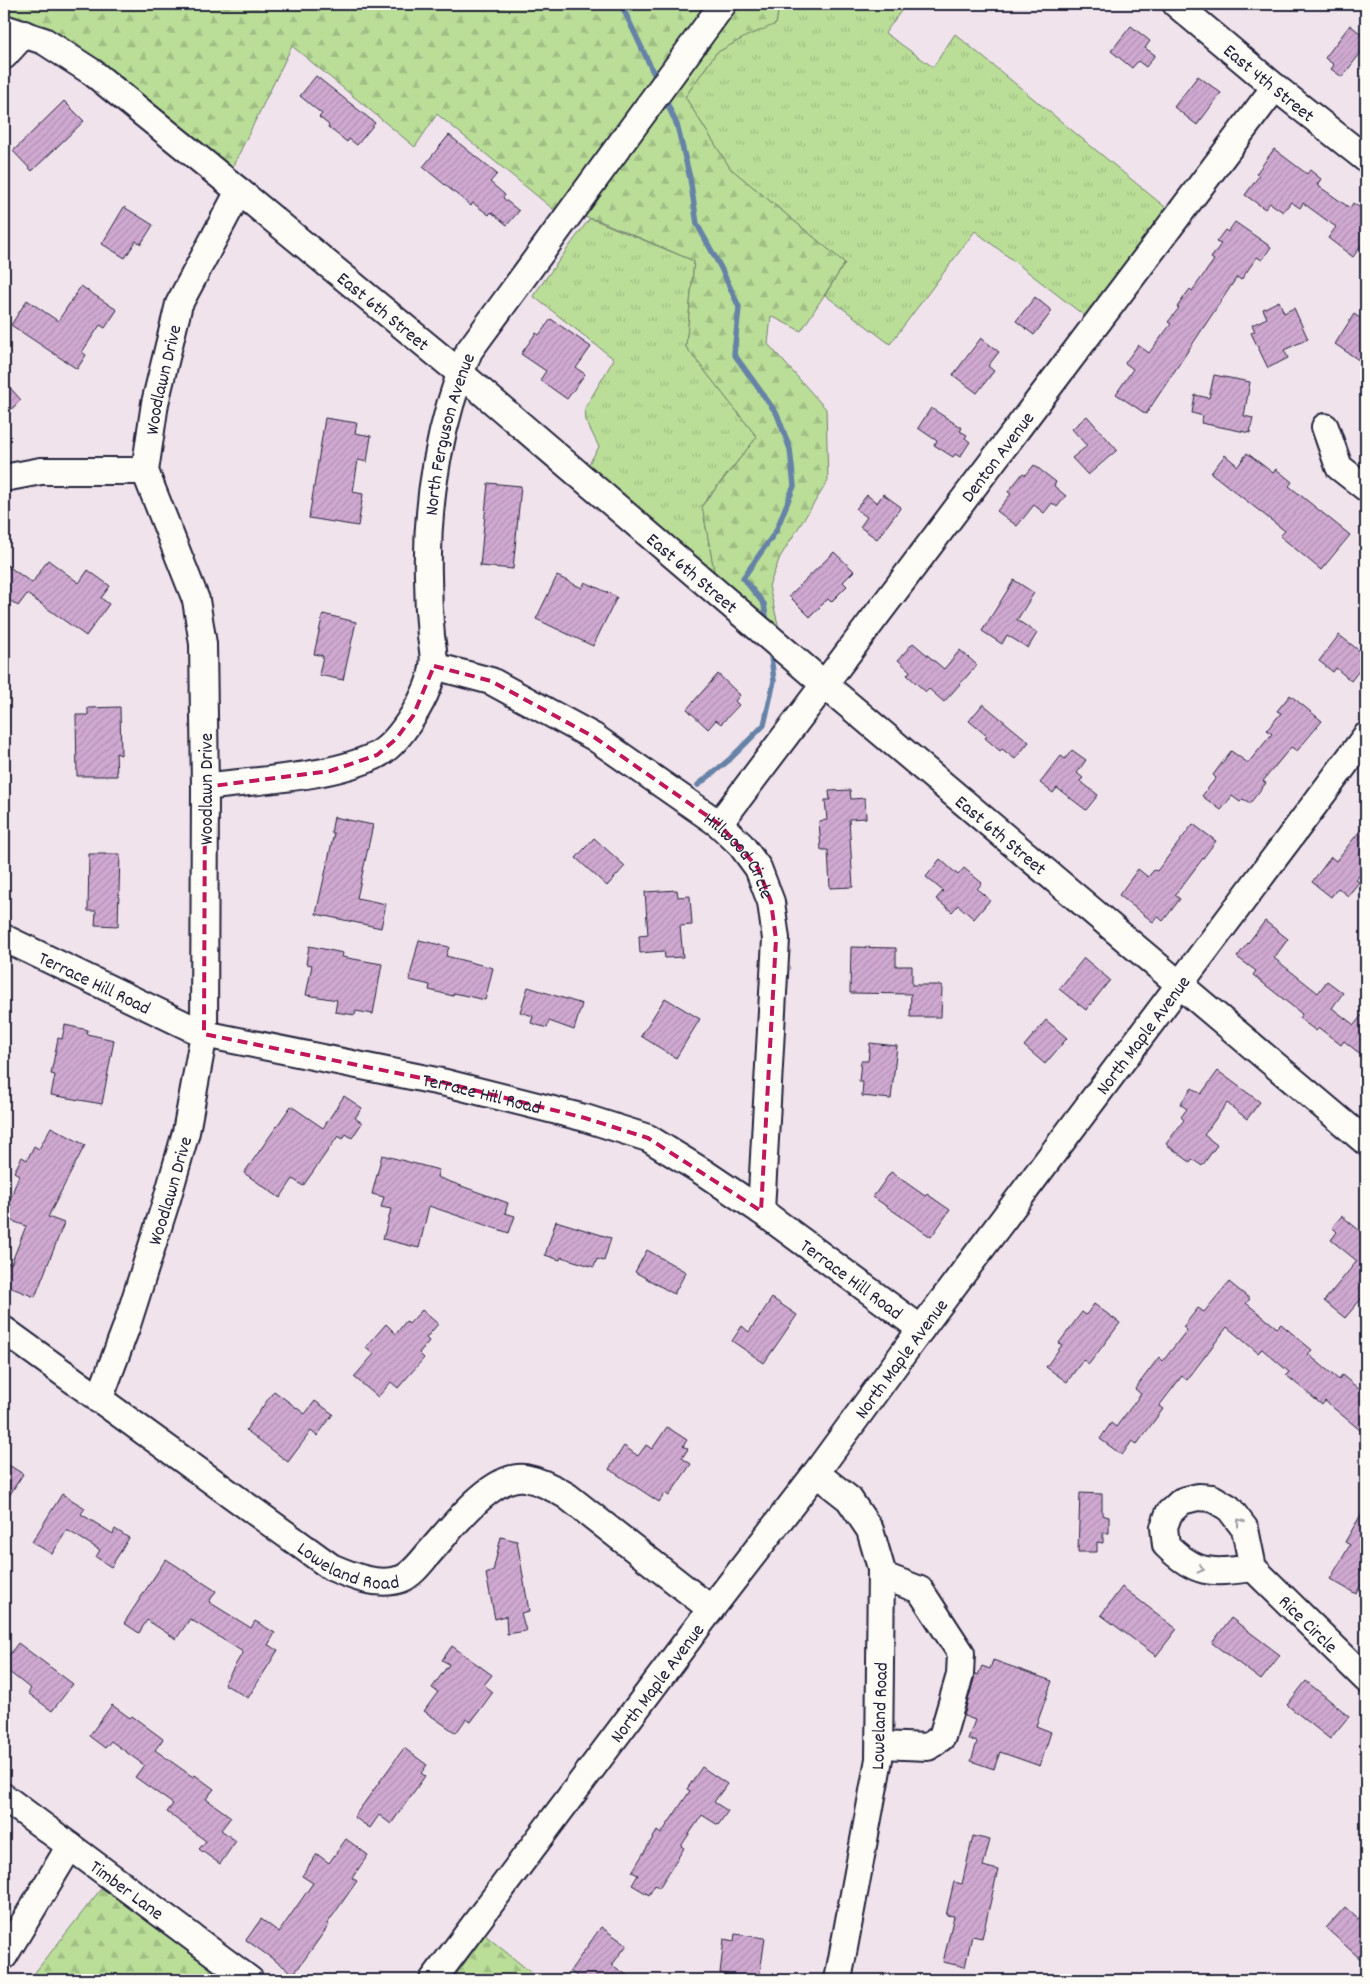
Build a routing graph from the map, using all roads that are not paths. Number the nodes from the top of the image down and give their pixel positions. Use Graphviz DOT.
graph roads {
  1 [pos="723,4"];
  2 [pos="1176,4"];
  3 [pos="14,31"];
  4 [pos="4,56"];
  5 [pos="1275,87"];
  6 [pos="1366,159"];
  7 [pos="239,191"];
  8 [pos="460,373"];
  9 [pos="1325,427"];
  10 [pos="145,471"];
  11 [pos="4,478"];
  12 [pos="1366,488"];
  13 [pos="434,666"];
  14 [pos="825,685"];
  15 [pos="1366,736"];
  16 [pos="205,787"];
  17 [pos="719,824"];
  18 [pos="4,938"];
  19 [pos="1179,985"];
  20 [pos="204,1034"];
  21 [pos="1366,1142"];
  22 [pos="761,1211"];
  23 [pos="921,1329"];
  24 [pos="4,1330"];
  25 [pos="99,1400"];
  26 [pos="816,1473"];
  27 [pos="1253,1568"];
  28 [pos="881,1575"];
  29 [pos="711,1609"];
  30 [pos="1366,1678"];
  31 [pos="880,1745"];
  32 [pos="4,1797"];
  33 [pos="70,1846"];
  34 [pos="4,1956"];
  35 [pos="250,1980"];
  36 [pos="434,1980"];
  37 [pos="838,1980"];
  1 -- 8 [label="street, North Ferguson Avenue"];
  2 -- 5 [label="street, East 4th Street"];
  3 -- 4 [label="street"];
  3 -- 7 [label="street, East 6th Street"];
  5 -- 6 [label="street, East 4th Street"];
  5 -- 14 [label="street, Denton Avenue"];
  7 -- 8 [label="street, East 6th Street"];
  7 -- 10 [label="street, Woodlawn Drive"];
  8 -- 13 [label="street, North Ferguson Avenue"];
  8 -- 14 [label="street, East 6th Street"];
  9 -- 12 [label="street"];
  10 -- 11 [label="street"];
  10 -- 16 [label="street, Woodlawn Drive"];
  13 -- 16 [label="street, North Ferguson Avenue"];
  13 -- 17 [label="street, Hillwood Circle"];
  14 -- 17 [label="street, Denton Avenue"];
  14 -- 19 [label="street, East 6th Street"];
  15 -- 19 [label="street, North Maple Avenue"];
  16 -- 20 [label="street, Woodlawn Drive"];
  17 -- 22 [label="street, Hillwood Circle"];
  18 -- 20 [label="street, Terrace Hill Road"];
  19 -- 21 [label="street, East 6th Street"];
  19 -- 23 [label="street, North Maple Avenue"];
  20 -- 22 [label="street, Terrace Hill Road"];
  20 -- 25 [label="street, Woodlawn Drive"];
  22 -- 23 [label="street, Terrace Hill Road"];
  23 -- 26 [label="street, North Maple Avenue"];
  24 -- 25 [label="street, Loweland Road"];
  25 -- 29 [label="street, Loweland Road"];
  26 -- 28 [label="street, Loweland Road"];
  26 -- 29 [label="street, North Maple Avenue"];
  27 -- 30 [label="street, Rice Circle"];
  28 -- 31 [label="street, Loweland Road"];
  28 -- 31 [label="street"];
  29 -- 36 [label="street, North Maple Avenue"];
  31 -- 37 [label="street, Loweland Road"];
  32 -- 33 [label="street, Timber Lane"];
  33 -- 34 [label="street"];
  33 -- 35 [label="street, Timber Lane"];
}
